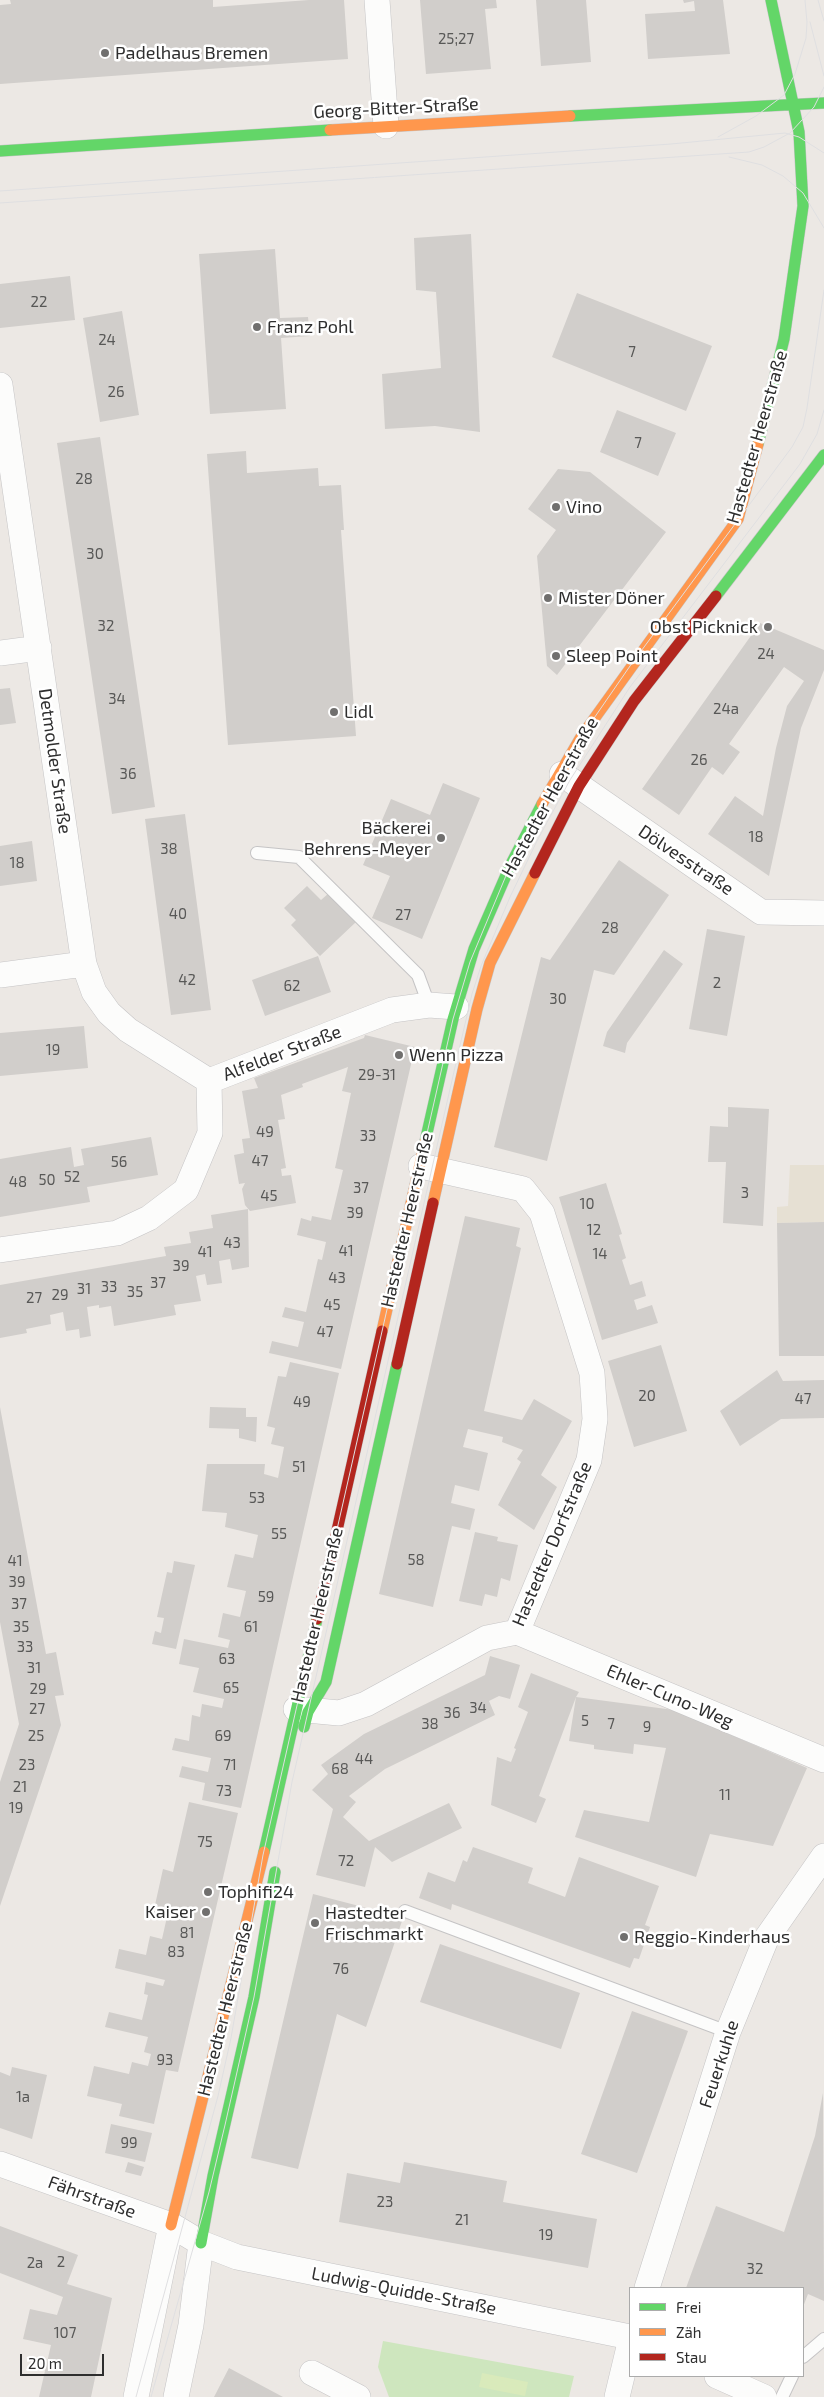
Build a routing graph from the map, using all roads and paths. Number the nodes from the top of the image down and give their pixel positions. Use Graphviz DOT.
graph roads {
  1 [pos="377,0"];
  2 [pos="771,0"];
  3 [pos="824,103"];
  4 [pos="794,105"];
  5 [pos="386,126"];
  6 [pos="0,151"];
  7 [pos="0,385"];
  8 [pos="824,455"];
  9 [pos="39,648"];
  10 [pos="0,653"];
  11 [pos="569,779"];
  12 [pos="257,853"];
  13 [pos="824,913"];
  14 [pos="84,964"];
  15 [pos="0,976"];
  16 [pos="429,1005"];
  17 [pos="456,1007"];
  18 [pos="209,1080"];
  19 [pos="430,1168"];
  20 [pos="0,1250"];
  21 [pos="517,1632"];
  22 [pos="302,1711"];
  23 [pos="824,1760"];
  24 [pos="288,1799"];
  25 [pos="824,1856"];
  26 [pos="277,1860"];
  27 [pos="405,1911"];
  28 [pos="728,2032"];
  29 [pos="0,2164"];
  30 [pos="185,2233"];
  31 [pos="647,2287"];
  32 [pos="629,2337"];
  33 [pos="824,2339"];
  34 [pos="629,2347"];
  35 [pos="804,2357"];
  36 [pos="312,2373"];
  37 [pos="719,2377"];
  38 [pos="792,2377"];
  39 [pos="136,2397"];
  40 [pos="176,2397"];
  41 [pos="358,2397"];
  42 [pos="617,2397"];
  43 [pos="764,2397"];
  44 [pos="782,2397"];
  1 -- 5 [label="street"];
  2 -- 4 [label="street, Hastedter Heerstraße"];
  3 -- 4 [label="street, Georg-Bitter-Straße"];
  4 -- 5 [label="street, Georg-Bitter-Straße"];
  4 -- 11 [label="street, Hastedter Heerstraße"];
  5 -- 6 [label="street, Georg-Bitter-Straße"];
  7 -- 9 [label="street, Detmolder Straße"];
  8 -- 11 [label="street, Hastedter Heerstraße"];
  9 -- 10 [label="street"];
  9 -- 14 [label="street, Detmolder Straße"];
  11 -- 13 [label="street, Dölvesstraße"];
  11 -- 17 [label="street, Hastedter Heerstraße"];
  11 -- 19 [label="street, Hastedter Heerstraße"];
  12 -- 16 [label="lane"];
  14 -- 15 [label="street"];
  14 -- 18 [label="street, Detmolder Straße"];
  16 -- 17 [label="street, Alfelder Straße"];
  16 -- 18 [label="street, Alfelder Straße"];
  17 -- 19 [label="street, Hastedter Heerstraße"];
  18 -- 20 [label="street, Alfelder Straße"];
  19 -- 21 [label="street, Hastedter Dorfstraße"];
  19 -- 22 [label="street, Hastedter Heerstraße"];
  19 -- 22 [label="street, Hastedter Heerstraße"];
  21 -- 22 [label="street, Hastedter Dorfstraße"];
  21 -- 23 [label="street, Ehler-Cuno-Weg"];
  22 -- 24 [label="street, Hastedter Heerstraße"];
  22 -- 30 [label="street, Hastedter Heerstraße"];
  25 -- 28 [label="street, Feuerkuhle"];
  26 -- 30 [label="street, Hastedter Heerstraße"];
  27 -- 28 [label="lane"];
  28 -- 31 [label="street, Feuerkuhle"];
  29 -- 30 [label="street, Fährstraße"];
  30 -- 32 [label="street, Ludwig-Quidde-Straße"];
  30 -- 39 [label="street, Hastedter Heerstraße"];
  30 -- 40 [label="street, Hastedter Heerstraße"];
  33 -- 35 [label="lane"];
  34 -- 42 [label="street"];
  36 -- 41 [label="street"];
  37 -- 43 [label="street"];
  38 -- 44 [label="lane"];
}
